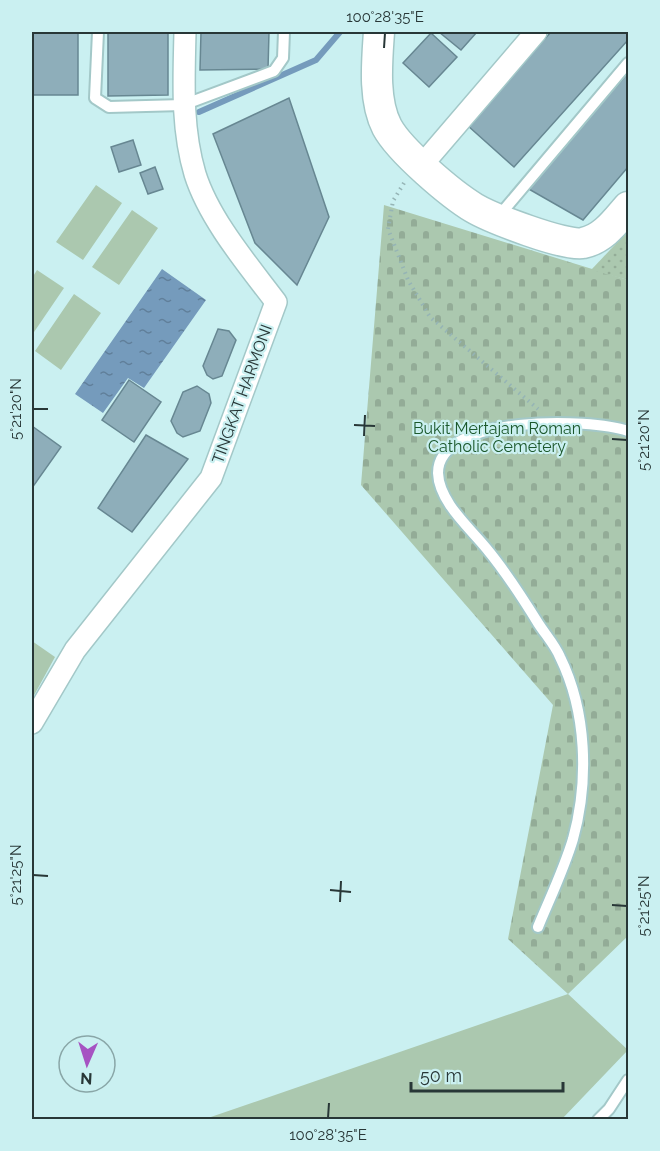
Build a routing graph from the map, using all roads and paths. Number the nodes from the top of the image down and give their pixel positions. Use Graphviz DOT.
graph roads {
  1 [pos="98,32"];
  2 [pos="185,32"];
  3 [pos="284,32"];
  4 [pos="379,32"];
  5 [pos="536,32"];
  6 [pos="628,63"];
  7 [pos="183,105"];
  8 [pos="422,165"];
  9 [pos="628,207"];
  10 [pos="498,218"];
  11 [pos="554,423"];
  12 [pos="628,431"];
  13 [pos="32,723"];
  14 [pos="538,927"];
  15 [pos="628,1080"];
  16 [pos="598,1119"];
  1 -- 7 [label="lane"];
  2 -- 7 [label="street, TINGKAT HARMONI"];
  3 -- 7 [label="lane"];
  4 -- 8 [label="street"];
  5 -- 8 [label="street"];
  6 -- 10 [label="lane"];
  7 -- 13 [label="street, TINGKAT HARMONI"];
  8 -- 10 [label="street"];
  8 -- 11 [label="path"];
  9 -- 10 [label="street"];
  11 -- 12 [label="lane"];
  11 -- 14 [label="lane"];
  15 -- 16 [label="lane"];
}
